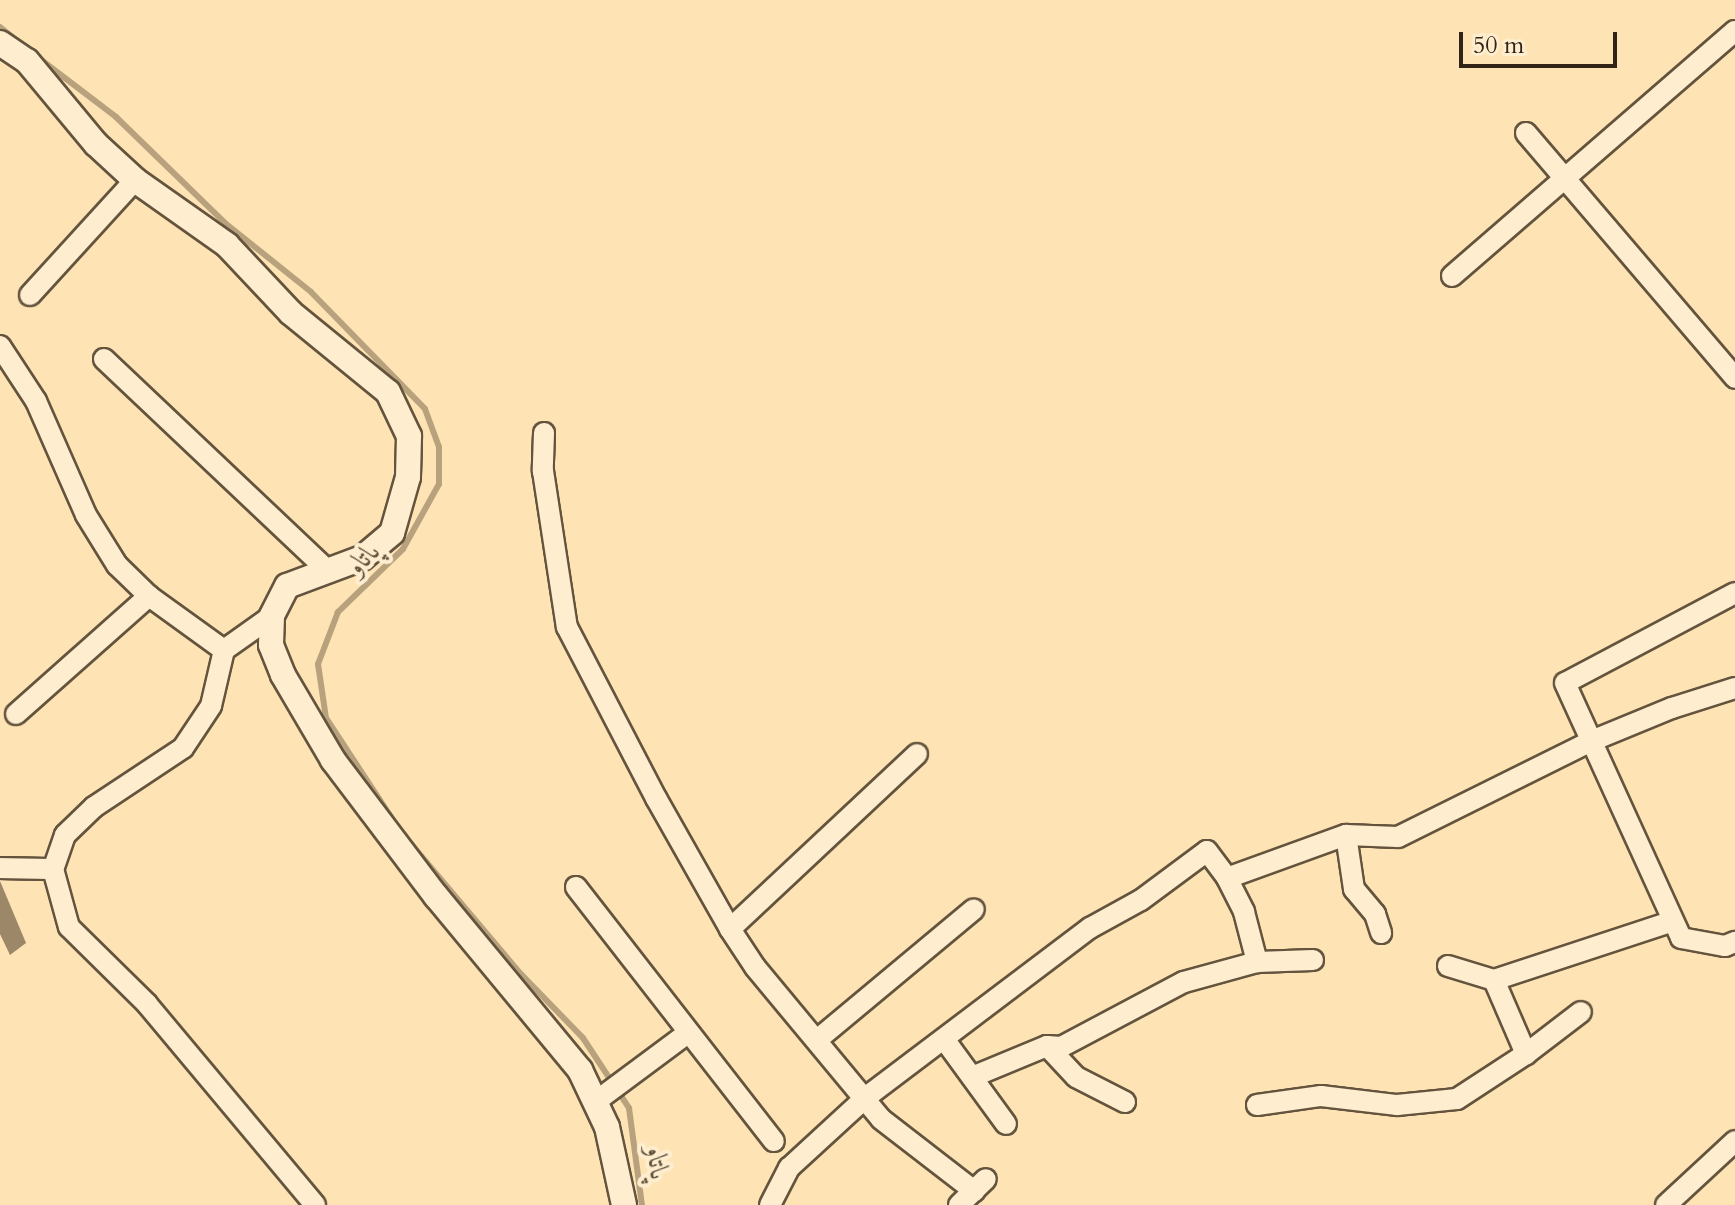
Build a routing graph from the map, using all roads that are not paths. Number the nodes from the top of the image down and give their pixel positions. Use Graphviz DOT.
graph roads {
  1 [pos="1732,38"];
  2 [pos="0,43"];
  3 [pos="1526,133"];
  4 [pos="1564,178"];
  5 [pos="135,180"];
  6 [pos="1452,276"];
  7 [pos="30,295"];
  8 [pos="0,346"];
  9 [pos="104,359"];
  10 [pos="1735,378"];
  11 [pos="544,433"];
  12 [pos="329,572"];
  13 [pos="1735,593"];
  14 [pos="149,596"];
  15 [pos="272,616"];
  16 [pos="224,650"];
  17 [pos="1735,688"];
  18 [pos="16,714"];
  19 [pos="1589,742"];
  20 [pos="917,754"];
  21 [pos="1346,835"];
  22 [pos="0,868"];
  23 [pos="53,869"];
  24 [pos="1227,878"];
  25 [pos="576,887"];
  26 [pos="974,909"];
  27 [pos="1673,921"];
  28 [pos="730,929"];
  29 [pos="1381,933"];
  30 [pos="1735,942"];
  31 [pos="1313,960"];
  32 [pos="1257,962"];
  33 [pos="1448,966"];
  34 [pos="1494,980"];
  35 [pos="1581,1012"];
  36 [pos="688,1033"];
  37 [pos="944,1039"];
  38 [pos="817,1040"];
  39 [pos="1047,1046"];
  40 [pos="1526,1054"];
  41 [pos="972,1077"];
  42 [pos="865,1098"];
  43 [pos="595,1102"];
  44 [pos="1125,1102"];
  45 [pos="1257,1105"];
  46 [pos="1006,1124"];
  47 [pos="774,1141"];
  48 [pos="1735,1141"];
  49 [pos="973,1192"];
  50 [pos="315,1205"];
  51 [pos="624,1205"];
  52 [pos="770,1205"];
  53 [pos="1666,1205"];
  1 -- 4 [label="street"];
  2 -- 5 [label="street"];
  3 -- 4 [label="street"];
  4 -- 6 [label="street"];
  4 -- 10 [label="street"];
  5 -- 7 [label="street"];
  5 -- 12 [label="street"];
  8 -- 14 [label="street"];
  9 -- 12 [label="street"];
  11 -- 28 [label="street"];
  12 -- 15 [label="street"];
  13 -- 19 [label="street"];
  14 -- 16 [label="street"];
  14 -- 18 [label="street"];
  15 -- 16 [label="street"];
  15 -- 43 [label="street"];
  16 -- 23 [label="street"];
  17 -- 19 [label="street"];
  19 -- 21 [label="street"];
  19 -- 27 [label="street"];
  20 -- 28 [label="street"];
  21 -- 24 [label="street"];
  21 -- 29 [label="street"];
  22 -- 23 [label="street"];
  23 -- 50 [label="street"];
  24 -- 32 [label="street"];
  24 -- 37 [label="street"];
  25 -- 36 [label="street"];
  26 -- 38 [label="street"];
  27 -- 30 [label="street"];
  27 -- 34 [label="street"];
  28 -- 38 [label="street"];
  31 -- 32 [label="street"];
  32 -- 39 [label="street"];
  33 -- 34 [label="street"];
  34 -- 40 [label="street"];
  35 -- 40 [label="street"];
  36 -- 43 [label="street"];
  36 -- 47 [label="street"];
  37 -- 41 [label="street"];
  37 -- 42 [label="street"];
  38 -- 42 [label="street"];
  39 -- 41 [label="street"];
  39 -- 44 [label="street"];
  40 -- 45 [label="street"];
  41 -- 46 [label="street"];
  42 -- 49 [label="street"];
  42 -- 52 [label="street"];
  43 -- 51 [label="street"];
  48 -- 53 [label="street"];
}
